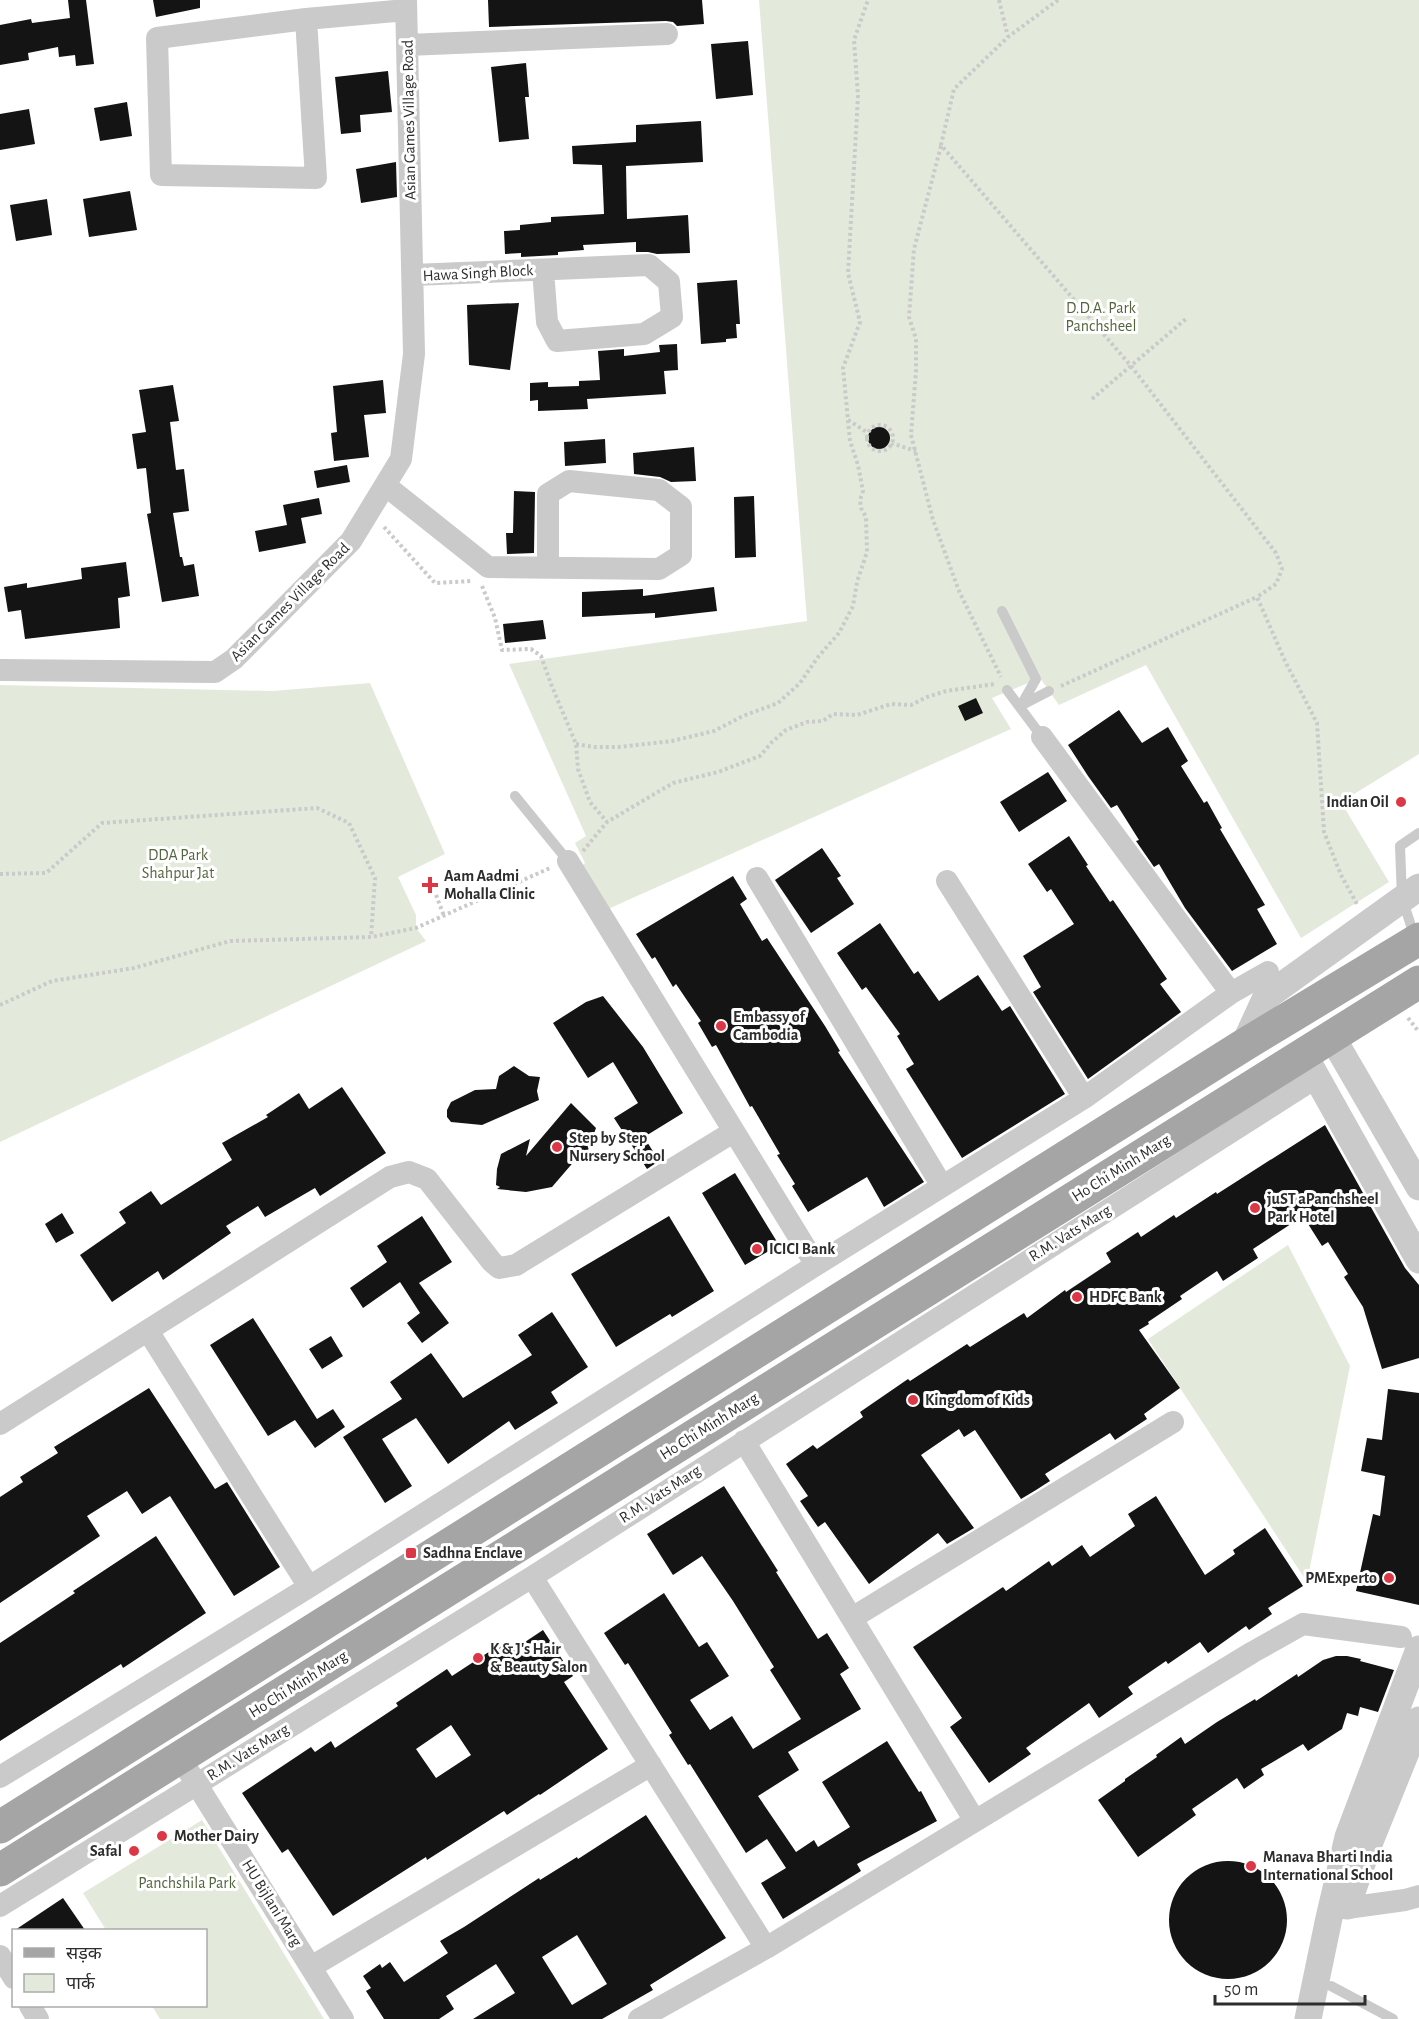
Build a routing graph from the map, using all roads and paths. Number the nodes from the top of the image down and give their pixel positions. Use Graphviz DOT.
graph roads {
  1 [pos="868,0"];
  2 [pos="999,0"];
  3 [pos="1058,0"];
  4 [pos="406,5"];
  5 [pos="306,19"];
  6 [pos="667,34"];
  7 [pos="1008,37"];
  8 [pos="407,45"];
  9 [pos="941,145"];
  10 [pos="543,270"];
  11 [pos="413,276"];
  12 [pos="1187,318"];
  13 [pos="1131,366"];
  14 [pos="1092,399"];
  15 [pos="848,420"];
  16 [pos="868,433"];
  17 [pos="891,443"];
  18 [pos="916,451"];
  19 [pos="385,485"];
  20 [pos="369,511"];
  21 [pos="548,567"];
  22 [pos="1257,597"];
  23 [pos="1002,611"];
  24 [pos="0,670"];
  25 [pos="997,683"];
  26 [pos="1006,687"];
  27 [pos="1049,691"];
  28 [pos="1020,707"];
  29 [pos="1042,737"];
  30 [pos="576,744"];
  31 [pos="515,796"];
  32 [pos="607,822"];
  33 [pos="1419,833"];
  34 [pos="577,855"];
  35 [pos="0,874"];
  36 [pos="756,878"];
  37 [pos="947,881"];
  38 [pos="1410,892"];
  39 [pos="436,896"];
  40 [pos="1361,911"];
  41 [pos="444,916"];
  42 [pos="371,937"];
  43 [pos="1417,940"];
  44 [pos="1268,972"];
  45 [pos="1419,982"];
  46 [pos="1230,993"];
  47 [pos="0,1005"];
  48 [pos="1332,1037"];
  49 [pos="1244,1045"];
  50 [pos="1310,1065"];
  51 [pos="1083,1098"];
  52 [pos="1368,1102"];
  53 [pos="1339,1117"];
  54 [pos="734,1132"];
  55 [pos="1404,1161"];
  56 [pos="1373,1179"];
  57 [pos="942,1186"];
  58 [pos="1419,1186"];
  59 [pos="1419,1260"];
  60 [pos="816,1264"];
  61 [pos="148,1331"];
  62 [pos="1173,1422"];
  63 [pos="0,1424"];
  64 [pos="744,1441"];
  65 [pos="532,1577"];
  66 [pos="309,1587"];
  67 [pos="852,1618"];
  68 [pos="1410,1643"];
  69 [pos="1419,1720"];
  70 [pos="651,1765"];
  71 [pos="189,1771"];
  72 [pos="0,1777"];
  73 [pos="975,1821"];
  74 [pos="0,1827"];
  75 [pos="1359,1841"];
  76 [pos="0,1870"];
  77 [pos="1419,1896"];
  78 [pos="0,1906"];
  79 [pos="1347,1908"];
  80 [pos="766,1948"];
  81 [pos="0,1956"];
  82 [pos="311,1967"];
  83 [pos="12,1975"];
  84 [pos="1331,1986"];
  85 [pos="343,2019"];
  86 [pos="639,2019"];
  87 [pos="1308,2019"];
  88 [pos="1324,2019"];
  89 [pos="1393,2019"];
  1 -- 15 [label="path"];
  2 -- 7 [label="path"];
  3 -- 7 [label="path"];
  4 -- 5 [label="street"];
  4 -- 8 [label="street, Asian Games Village Road"];
  5 -- 5 [label="street"];
  6 -- 8 [label="street"];
  7 -- 9 [label="path"];
  8 -- 11 [label="street, Asian Games Village Road"];
  9 -- 13 [label="path"];
  9 -- 18 [label="path"];
  10 -- 10 [label="street, Hawa Singh Block"];
  10 -- 11 [label="street, Hawa Singh Block"];
  11 -- 19 [label="street, Asian Games Village Road"];
  12 -- 13 [label="path"];
  13 -- 14 [label="path"];
  13 -- 22 [label="path"];
  15 -- 16 [label="path"];
  15 -- 30 [label="path"];
  16 -- 17 [label="path"];
  16 -- 17 [label="path"];
  17 -- 18 [label="path"];
  18 -- 26 [label="path"];
  19 -- 20 [label="street, Asian Games Village Road"];
  19 -- 21 [label="street"];
  20 -- 24 [label="street, Asian Games Village Road"];
  20 -- 30 [label="path"];
  21 -- 21 [label="street"];
  22 -- 27 [label="path"];
  22 -- 40 [label="path"];
  23 -- 28 [label="lane"];
  25 -- 32 [label="path"];
  26 -- 28 [label="lane"];
  27 -- 28 [label="lane"];
  28 -- 29 [label="lane"];
  29 -- 46 [label="street"];
  30 -- 32 [label="path"];
  31 -- 34 [label="lane"];
  32 -- 34 [label="path"];
  33 -- 38 [label="lane"];
  34 -- 41 [label="path"];
  34 -- 54 [label="street"];
  35 -- 42 [label="path"];
  36 -- 57 [label="street"];
  37 -- 51 [label="street"];
  38 -- 43 [label="lane"];
  38 -- 49 [label="street"];
  39 -- 41 [label="path"];
  41 -- 42 [label="path"];
  42 -- 47 [label="path"];
  43 -- 49 [label="main road"];
  44 -- 46 [label="street"];
  45 -- 48 [label="main road, Ho Chi Minh Marg"];
  46 -- 51 [label="street"];
  48 -- 50 [label="main road, Ho Chi Minh Marg"];
  48 -- 52 [label="street"];
  49 -- 74 [label="main road"];
  50 -- 53 [label="street"];
  50 -- 64 [label="street, R.M. Vats Marg"];
  50 -- 71 [label="main road, Ho Chi Minh Marg"];
  51 -- 57 [label="street"];
  52 -- 53 [label="street"];
  52 -- 55 [label="street"];
  53 -- 56 [label="street"];
  54 -- 60 [label="street"];
  54 -- 61 [label="street"];
  55 -- 56 [label="street"];
  55 -- 58 [label="street"];
  56 -- 59 [label="street"];
  57 -- 60 [label="street"];
  60 -- 66 [label="street"];
  61 -- 63 [label="street"];
  61 -- 66 [label="street"];
  62 -- 67 [label="street"];
  64 -- 65 [label="street, R.M. Vats Marg"];
  64 -- 67 [label="street"];
  65 -- 70 [label="street"];
  65 -- 71 [label="street, R.M. Vats Marg"];
  66 -- 72 [label="street"];
  67 -- 73 [label="street"];
  68 -- 73 [label="street"];
  68 -- 75 [label="street"];
  69 -- 75 [label="street"];
  70 -- 80 [label="street"];
  70 -- 82 [label="street"];
  71 -- 76 [label="main road, Ho Chi Minh Marg"];
  71 -- 78 [label="street, R.M. Vats Marg"];
  71 -- 82 [label="street, HU Bijlani Marg"];
  73 -- 80 [label="street"];
  75 -- 79 [label="street"];
  75 -- 87 [label="street"];
  77 -- 79 [label="street"];
  79 -- 84 [label="street"];
  80 -- 86 [label="street"];
  81 -- 83 [label="street"];
  82 -- 85 [label="street, HU Bijlani Marg"];
  84 -- 88 [label="street"];
  84 -- 89 [label="lane"];
}
